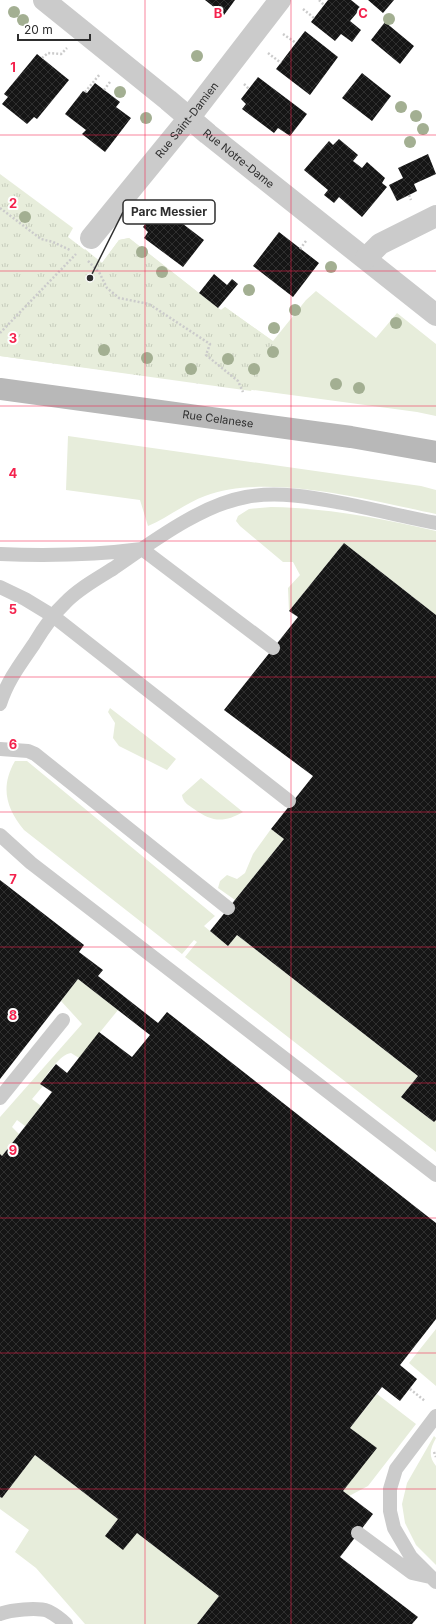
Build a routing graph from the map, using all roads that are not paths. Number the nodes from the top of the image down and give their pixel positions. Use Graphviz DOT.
graph roads {
  1 [pos="44,0"];
  2 [pos="280,0"];
  3 [pos="189,118"];
  4 [pos="436,216"];
  5 [pos="83,250"];
  6 [pos="366,258"];
  7 [pos="436,315"];
  8 [pos="0,389"];
  9 [pos="436,452"];
  10 [pos="436,523"];
  11 [pos="142,549"];
  12 [pos="0,554"];
  13 [pos="0,587"];
  14 [pos="53,616"];
  15 [pos="273,648"];
  16 [pos="0,704"];
  17 [pos="0,749"];
  18 [pos="289,801"];
  19 [pos="0,834"];
  20 [pos="228,908"];
  21 [pos="62,1020"];
  22 [pos="0,1098"];
  23 [pos="436,1175"];
  24 [pos="433,1411"];
  25 [pos="358,1533"];
  26 [pos="433,1580"];
  27 [pos="0,1614"];
  28 [pos="66,1624"];
  1 -- 3 [label="street, Rue Notre-Dame"];
  2 -- 3 [label="street, Rue Saint-Damien"];
  3 -- 5 [label="street, Rue Saint-Damien"];
  3 -- 6 [label="street, Rue Notre-Dame"];
  4 -- 6 [label="street"];
  6 -- 7 [label="street, Rue Notre-Dame"];
  8 -- 9 [label="street, Rue Celanese"];
  10 -- 11 [label="lane"];
  11 -- 12 [label="lane"];
  11 -- 14 [label="lane"];
  11 -- 15 [label="lane"];
  13 -- 14 [label="lane"];
  14 -- 16 [label="lane"];
  14 -- 18 [label="lane"];
  17 -- 20 [label="lane"];
  19 -- 23 [label="lane"];
  21 -- 22 [label="lane"];
  24 -- 26 [label="lane"];
  25 -- 26 [label="lane"];
  27 -- 28 [label="lane"];
}
